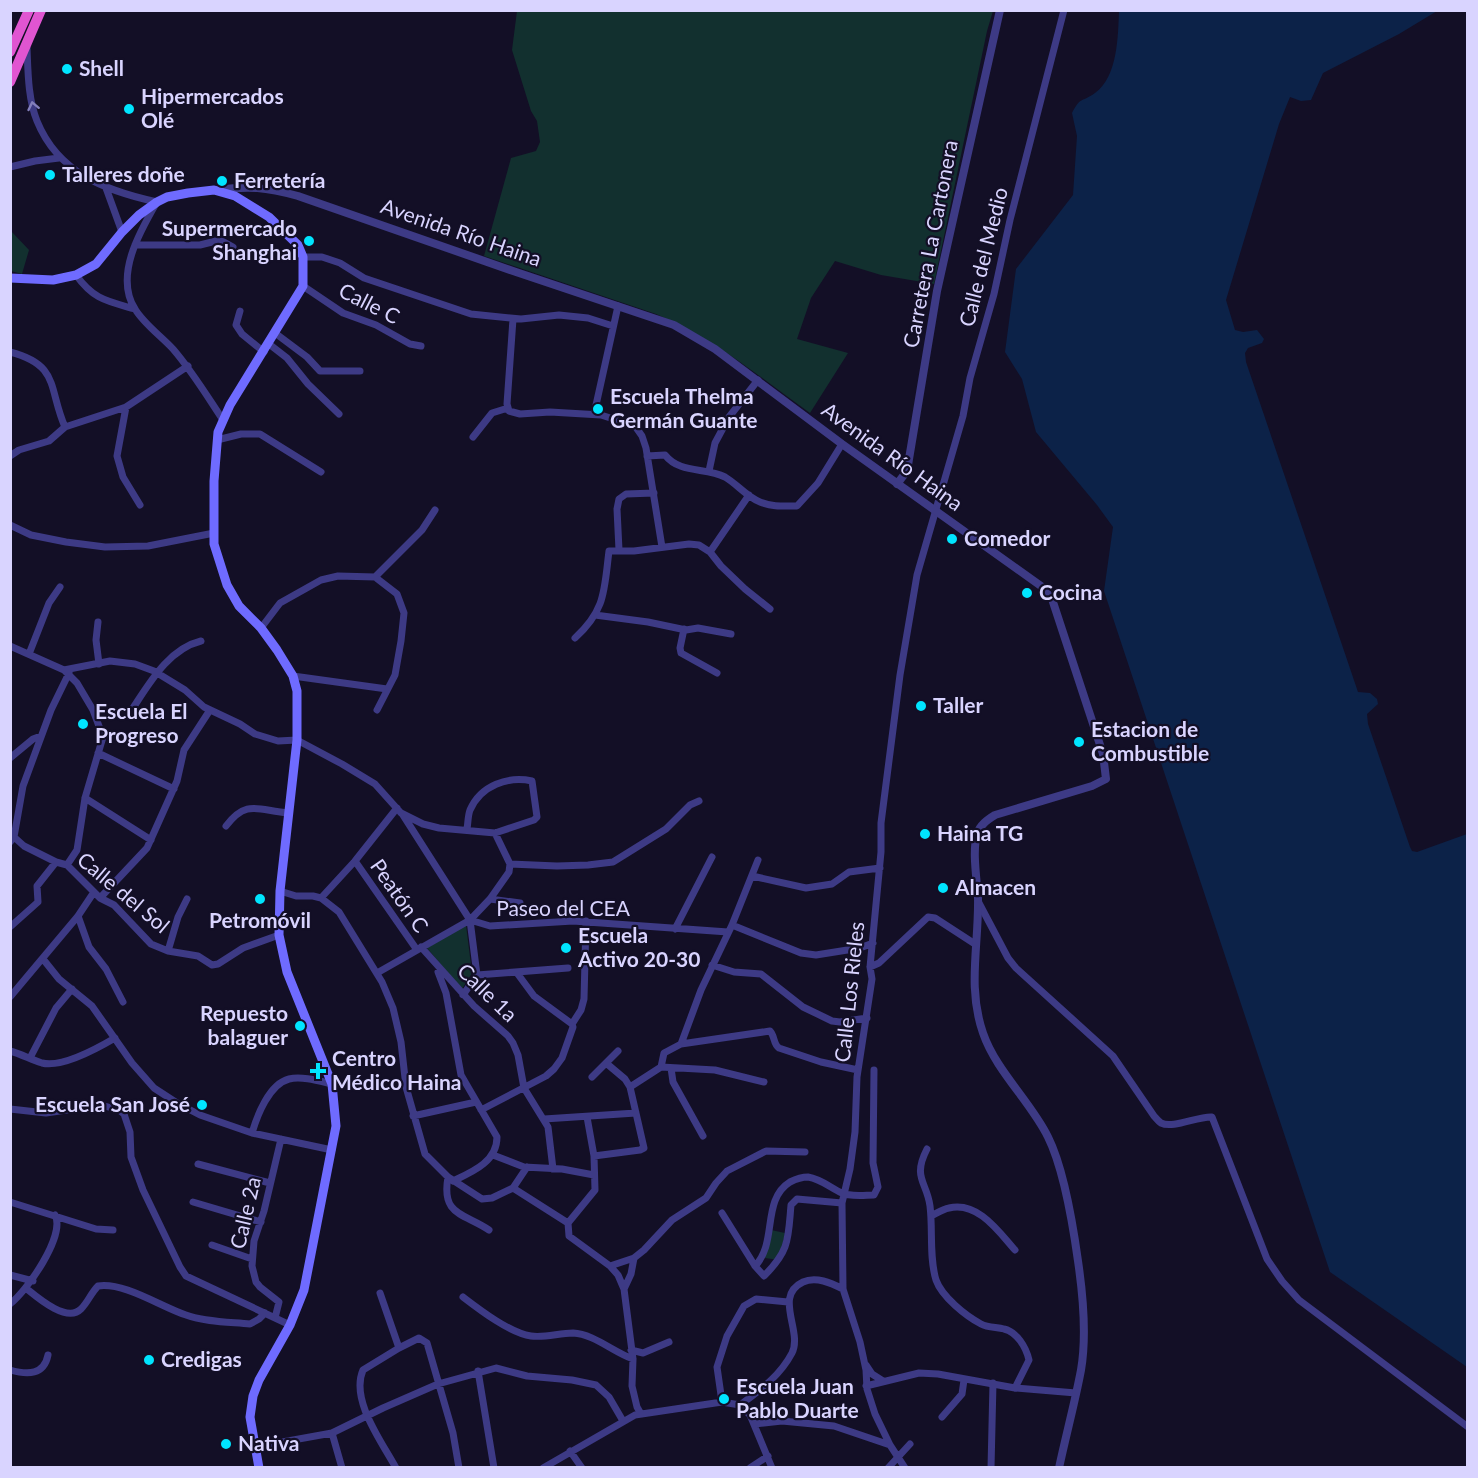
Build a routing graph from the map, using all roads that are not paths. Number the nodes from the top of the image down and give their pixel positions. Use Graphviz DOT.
graph roads {
  1 [pos="29,10"];
  2 [pos="41,10"];
  3 [pos="1000,10"];
  4 [pos="1064,10"];
  5 [pos="27,43"];
  6 [pos="12,48"];
  7 [pos="10,82"];
  8 [pos="59,158"];
  9 [pos="10,167"];
  10 [pos="106,188"];
  11 [pos="214,190"];
  12 [pos="157,202"];
  13 [pos="122,232"];
  14 [pos="135,245"];
  15 [pos="233,247"];
  16 [pos="303,257"];
  17 [pos="76,275"];
  18 [pos="10,278"];
  19 [pos="303,286"];
  20 [pos="618,306"];
  21 [pos="135,309"];
  22 [pos="240,311"];
  23 [pos="513,319"];
  24 [pos="613,326"];
  25 [pos="275,333"];
  26 [pos="421,346"];
  27 [pos="266,348"];
  28 [pos="10,352"];
  29 [pos="188,366"];
  30 [pos="360,371"];
  31 [pos="758,380"];
  32 [pos="508,406"];
  33 [pos="126,407"];
  34 [pos="339,414"];
  35 [pos="594,414"];
  36 [pos="223,420"];
  37 [pos="65,427"];
  38 [pos="473,437"];
  39 [pos="217,440"];
  40 [pos="842,444"];
  41 [pos="10,456"];
  42 [pos="647,456"];
  43 [pos="709,471"];
  44 [pos="321,472"];
  45 [pos="897,484"];
  46 [pos="654,493"];
  47 [pos="749,495"];
  48 [pos="140,506"];
  49 [pos="435,510"];
  50 [pos="935,511"];
  51 [pos="10,525"];
  52 [pos="214,533"];
  53 [pos="662,547"];
  54 [pos="619,550"];
  55 [pos="710,552"];
  56 [pos="375,577"];
  57 [pos="60,587"];
  58 [pos="770,609"];
  59 [pos="594,615"];
  60 [pos="98,622"];
  61 [pos="261,628"];
  62 [pos="684,629"];
  63 [pos="731,634"];
  64 [pos="575,638"];
  65 [pos="201,641"];
  66 [pos="10,646"];
  67 [pos="29,654"];
  68 [pos="99,664"];
  69 [pos="67,672"];
  70 [pos="158,673"];
  71 [pos="717,673"];
  72 [pos="293,676"];
  73 [pos="387,689"];
  74 [pos="210,710"];
  75 [pos="377,710"];
  76 [pos="131,711"];
  77 [pos="41,735"];
  78 [pos="297,740"];
  79 [pos="98,753"];
  80 [pos="10,758"];
  81 [pos="174,789"];
  82 [pos="85,798"];
  83 [pos="699,801"];
  84 [pos="399,810"];
  85 [pos="289,813"];
  86 [pos="226,826"];
  87 [pos="467,829"];
  88 [pos="495,833"];
  89 [pos="12,840"];
  90 [pos="151,840"];
  91 [pos="712,857"];
  92 [pos="758,860"];
  93 [pos="355,861"];
  94 [pos="56,862"];
  95 [pos="510,864"];
  96 [pos="67,865"];
  97 [pos="880,868"];
  98 [pos="752,876"];
  99 [pos="280,891"];
  100 [pos="94,892"];
  101 [pos="100,898"];
  102 [pos="321,898"];
  103 [pos="187,899"];
  104 [pos="490,899"];
  105 [pos="978,901"];
  106 [pos="520,903"];
  107 [pos="78,916"];
  108 [pos="470,920"];
  109 [pos="586,921"];
  110 [pos="10,927"];
  111 [pos="730,928"];
  112 [pos="675,929"];
  113 [pos="279,935"];
  114 [pos="873,943"];
  115 [pos="975,944"];
  116 [pos="419,949"];
  117 [pos="168,951"];
  118 [pos="43,959"];
  119 [pos="436,966"];
  120 [pos="712,966"];
  121 [pos="870,967"];
  122 [pos="568,968"];
  123 [pos="376,973"];
  124 [pos="517,973"];
  125 [pos="477,975"];
  126 [pos="72,989"];
  127 [pos="463,995"];
  128 [pos="10,997"];
  129 [pos="123,1002"];
  130 [pos="867,1018"];
  131 [pos="572,1024"];
  132 [pos="115,1038"];
  133 [pos="681,1044"];
  134 [pos="10,1051"];
  135 [pos="618,1051"];
  136 [pos="30,1058"];
  137 [pos="606,1063"];
  138 [pos="661,1067"];
  139 [pos="671,1068"];
  140 [pos="858,1070"];
  141 [pos="874,1070"];
  142 [pos="592,1077"];
  143 [pos="764,1082"];
  144 [pos="332,1084"];
  145 [pos="630,1087"];
  146 [pos="524,1088"];
  147 [pos="476,1102"];
  148 [pos="10,1109"];
  149 [pos="481,1110"];
  150 [pos="636,1113"];
  151 [pos="413,1116"];
  152 [pos="587,1118"];
  153 [pos="544,1119"];
  154 [pos="252,1133"];
  155 [pos="703,1136"];
  156 [pos="281,1139"];
  157 [pos="927,1149"];
  158 [pos="332,1150"];
  159 [pos="805,1152"];
  160 [pos="493,1155"];
  161 [pos="594,1156"];
  162 [pos="198,1164"];
  163 [pos="526,1167"];
  164 [pos="553,1168"];
  165 [pos="594,1175"];
  166 [pos="451,1179"];
  167 [pos="270,1182"];
  168 [pos="513,1188"];
  169 [pos="844,1194"];
  170 [pos="10,1202"];
  171 [pos="193,1202"];
  172 [pos="842,1203"];
  173 [pos="722,1213"];
  174 [pos="56,1215"];
  175 [pos="931,1216"];
  176 [pos="261,1222"];
  177 [pos="568,1223"];
  178 [pos="113,1230"];
  179 [pos="489,1230"];
  180 [pos="212,1245"];
  181 [pos="1015,1250"];
  182 [pos="634,1258"];
  183 [pos="252,1259"];
  184 [pos="610,1266"];
  185 [pos="755,1266"];
  186 [pos="10,1275"];
  187 [pos="33,1281"];
  188 [pos="27,1289"];
  189 [pos="624,1289"];
  190 [pos="843,1289"];
  191 [pos="380,1293"];
  192 [pos="463,1297"];
  193 [pos="788,1302"];
  194 [pos="10,1304"];
  195 [pos="265,1313"];
  196 [pos="275,1318"];
  197 [pos="290,1325"];
  198 [pos="669,1342"];
  199 [pos="399,1348"];
  200 [pos="631,1350"];
  201 [pos="48,1354"];
  202 [pos="633,1359"];
  203 [pos="864,1363"];
  204 [pos="10,1370"];
  205 [pos="478,1371"];
  206 [pos="964,1380"];
  207 [pos="883,1381"];
  208 [pos="993,1383"];
  209 [pos="438,1384"];
  210 [pos="866,1386"];
  211 [pos="1014,1388"];
  212 [pos="1076,1393"];
  213 [pos="722,1402"];
  214 [pos="740,1404"];
  215 [pos="641,1414"];
  216 [pos="368,1416"];
  217 [pos="942,1417"];
  218 [pos="623,1421"];
  219 [pos="754,1424"];
  220 [pos="1467,1427"];
  221 [pos="332,1433"];
  222 [pos="910,1444"];
  223 [pos="890,1445"];
  224 [pos="254,1447"];
  225 [pos="570,1451"];
  226 [pos="768,1456"];
  227 [pos="897,1457"];
  228 [pos="259,1467"];
  229 [pos="342,1467"];
  230 [pos="396,1467"];
  231 [pos="459,1467"];
  232 [pos="494,1467"];
  233 [pos="543,1467"];
  234 [pos="582,1467"];
  235 [pos="750,1467"];
  236 [pos="772,1467"];
  237 [pos="888,1467"];
  238 [pos="905,1467"];
  239 [pos="991,1467"];
  240 [pos="1059,1467"];
  1 -- 6 [label="highway"];
  2 -- 5 [label="highway"];
  3 -- 45 [label="street, Carretera La Cartonera"];
  4 -- 50 [label="street, Calle del Medio"];
  5 -- 7 [label="highway"];
  8 -- 5 [label="street, one-way"];
  8 -- 9 [label="street"];
  8 -- 10 [label="street"];
  10 -- 12 [label="street"];
  10 -- 13 [label="street"];
  11 -- 12 [label="main road"];
  11 -- 16 [label="main road"];
  11 -- 20 [label="street, Avenida Río Haina"];
  12 -- 13 [label="main road"];
  12 -- 14 [label="street"];
  13 -- 17 [label="main road"];
  14 -- 15 [label="street"];
  14 -- 21 [label="street"];
  16 -- 19 [label="main road"];
  16 -- 23 [label="street"];
  17 -- 18 [label="main road"];
  17 -- 21 [label="street"];
  19 -- 25 [label="main road"];
  19 -- 26 [label="street, Calle C"];
  20 -- 24 [label="street"];
  20 -- 31 [label="street, Avenida Río Haina"];
  21 -- 29 [label="street"];
  22 -- 27 [label="street"];
  23 -- 24 [label="street"];
  23 -- 32 [label="street"];
  24 -- 35 [label="street"];
  25 -- 27 [label="main road"];
  25 -- 30 [label="street"];
  27 -- 34 [label="street"];
  27 -- 36 [label="main road"];
  28 -- 37 [label="street"];
  29 -- 33 [label="street"];
  29 -- 36 [label="street"];
  31 -- 40 [label="street, Avenida Río Haina"];
  31 -- 43 [label="street"];
  32 -- 35 [label="street"];
  32 -- 38 [label="street"];
  33 -- 37 [label="street"];
  33 -- 48 [label="street"];
  35 -- 42 [label="street"];
  36 -- 39 [label="main road"];
  37 -- 41 [label="street"];
  39 -- 44 [label="street"];
  39 -- 52 [label="main road"];
  40 -- 45 [label="street, Avenida Río Haina"];
  40 -- 47 [label="street"];
  42 -- 43 [label="street"];
  42 -- 46 [label="street"];
  43 -- 47 [label="street"];
  45 -- 50 [label="street, Avenida Río Haina"];
  46 -- 53 [label="street"];
  46 -- 54 [label="street"];
  47 -- 55 [label="street"];
  49 -- 56 [label="street"];
  50 -- 97 [label="street, Calle Los Rieles"];
  50 -- 105 [label="street, Avenida Río Haina"];
  51 -- 52 [label="street"];
  52 -- 61 [label="main road"];
  53 -- 54 [label="street"];
  53 -- 55 [label="street"];
  54 -- 59 [label="street"];
  55 -- 58 [label="street"];
  56 -- 61 [label="street"];
  56 -- 73 [label="street"];
  57 -- 67 [label="street"];
  59 -- 62 [label="street"];
  59 -- 64 [label="street"];
  60 -- 68 [label="street"];
  61 -- 72 [label="main road"];
  62 -- 63 [label="street"];
  62 -- 71 [label="street"];
  65 -- 70 [label="street"];
  66 -- 67 [label="street"];
  67 -- 69 [label="street"];
  68 -- 69 [label="street"];
  68 -- 70 [label="street"];
  69 -- 77 [label="street"];
  69 -- 79 [label="street"];
  70 -- 74 [label="street"];
  70 -- 76 [label="street"];
  72 -- 73 [label="street"];
  72 -- 78 [label="main road"];
  73 -- 75 [label="street"];
  74 -- 78 [label="street"];
  74 -- 81 [label="street"];
  77 -- 80 [label="street"];
  77 -- 89 [label="street"];
  78 -- 84 [label="street"];
  78 -- 85 [label="main road"];
  79 -- 81 [label="street"];
  79 -- 82 [label="street"];
  81 -- 90 [label="street"];
  82 -- 90 [label="street"];
  82 -- 96 [label="street"];
  83 -- 95 [label="street"];
  84 -- 87 [label="street"];
  84 -- 93 [label="street"];
  84 -- 108 [label="street"];
  85 -- 86 [label="street"];
  85 -- 99 [label="main road"];
  87 -- 88 [label="street"];
  87 -- 88 [label="street"];
  88 -- 95 [label="street"];
  89 -- 94 [label="street, Calle del Sol"];
  90 -- 101 [label="street"];
  91 -- 112 [label="street"];
  92 -- 98 [label="street"];
  93 -- 102 [label="street"];
  93 -- 116 [label="street, Peatón C"];
  94 -- 96 [label="street, Calle del Sol"];
  94 -- 110 [label="street"];
  95 -- 104 [label="street"];
  96 -- 100 [label="street, Calle del Sol"];
  97 -- 98 [label="street"];
  97 -- 114 [label="street, Calle Los Rieles"];
  98 -- 111 [label="street"];
  99 -- 102 [label="street"];
  99 -- 113 [label="main road"];
  100 -- 101 [label="street, Calle del Sol"];
  100 -- 107 [label="street"];
  101 -- 117 [label="street, Calle del Sol"];
  102 -- 123 [label="street"];
  103 -- 117 [label="street"];
  104 -- 106 [label="street"];
  104 -- 108 [label="street"];
  105 -- 115 [label="street, Avenida Río Haina"];
  105 -- 220 [label="street"];
  107 -- 118 [label="street"];
  107 -- 129 [label="street"];
  108 -- 109 [label="street, Paseo del CEA"];
  108 -- 116 [label="street"];
  108 -- 125 [label="street"];
  109 -- 112 [label="street, Paseo del CEA"];
  109 -- 131 [label="street"];
  111 -- 112 [label="street, Paseo del CEA"];
  111 -- 114 [label="street, Paseo del CEA"];
  111 -- 120 [label="street"];
  113 -- 117 [label="street, Calle del Sol"];
  113 -- 144 [label="main road"];
  114 -- 121 [label="street, Calle Los Rieles"];
  115 -- 121 [label="street"];
  115 -- 212 [label="street, Avenida Río Haina"];
  116 -- 119 [label="street, Calle 1a"];
  116 -- 123 [label="street"];
  118 -- 126 [label="street"];
  118 -- 128 [label="street"];
  119 -- 127 [label="street, Calle 1a"];
  119 -- 147 [label="street"];
  120 -- 130 [label="street"];
  120 -- 133 [label="street"];
  121 -- 130 [label="street, Calle Los Rieles"];
  122 -- 124 [label="street"];
  123 -- 151 [label="street"];
  124 -- 125 [label="street"];
  124 -- 131 [label="street"];
  125 -- 127 [label="street"];
  126 -- 132 [label="street"];
  126 -- 136 [label="street"];
  127 -- 146 [label="street, Calle 1a"];
  130 -- 140 [label="street, Calle Los Rieles"];
  131 -- 146 [label="street"];
  132 -- 136 [label="street"];
  132 -- 154 [label="street"];
  133 -- 138 [label="street"];
  133 -- 140 [label="street"];
  134 -- 136 [label="street"];
  135 -- 137 [label="street"];
  137 -- 142 [label="street"];
  137 -- 145 [label="street"];
  138 -- 139 [label="street"];
  138 -- 145 [label="street"];
  139 -- 143 [label="street"];
  139 -- 155 [label="street"];
  140 -- 169 [label="street, Calle Los Rieles"];
  141 -- 169 [label="street"];
  144 -- 154 [label="street"];
  144 -- 158 [label="main road"];
  145 -- 150 [label="street"];
  146 -- 149 [label="street"];
  146 -- 153 [label="street, Calle 1a"];
  147 -- 149 [label="street"];
  147 -- 151 [label="street"];
  148 -- 195 [label="street"];
  149 -- 160 [label="street"];
  150 -- 152 [label="street"];
  150 -- 161 [label="street"];
  151 -- 166 [label="street"];
  152 -- 153 [label="street"];
  152 -- 161 [label="street"];
  153 -- 164 [label="street, Calle 1a"];
  154 -- 156 [label="street"];
  156 -- 158 [label="street"];
  156 -- 167 [label="street, Calle 2a"];
  157 -- 175 [label="street"];
  158 -- 197 [label="main road"];
  159 -- 182 [label="street"];
  160 -- 163 [label="street"];
  160 -- 166 [label="street"];
  161 -- 165 [label="street"];
  162 -- 167 [label="street"];
  163 -- 164 [label="street"];
  163 -- 168 [label="street"];
  164 -- 165 [label="street"];
  165 -- 177 [label="street"];
  166 -- 168 [label="street"];
  166 -- 179 [label="street"];
  167 -- 176 [label="street, Calle 2a"];
  168 -- 177 [label="street"];
  169 -- 172 [label="street, Calle Los Rieles"];
  169 -- 185 [label="street"];
  170 -- 174 [label="street"];
  171 -- 176 [label="street"];
  172 -- 185 [label="street"];
  172 -- 190 [label="street, Calle Los Rieles"];
  173 -- 185 [label="street"];
  174 -- 178 [label="street"];
  174 -- 187 [label="street"];
  175 -- 181 [label="street"];
  175 -- 211 [label="street"];
  176 -- 183 [label="street, Calle 2a"];
  177 -- 184 [label="street"];
  180 -- 183 [label="street"];
  182 -- 184 [label="street"];
  182 -- 189 [label="street"];
  183 -- 196 [label="street, Calle 2a"];
  184 -- 189 [label="street"];
  186 -- 187 [label="street"];
  187 -- 188 [label="street"];
  188 -- 194 [label="street"];
  188 -- 195 [label="street"];
  189 -- 200 [label="street"];
  190 -- 193 [label="street"];
  190 -- 203 [label="street, Calle Los Rieles"];
  191 -- 199 [label="street"];
  192 -- 202 [label="street"];
  193 -- 213 [label="street"];
  193 -- 214 [label="street"];
  195 -- 196 [label="street"];
  196 -- 197 [label="street"];
  197 -- 224 [label="main road"];
  198 -- 200 [label="street"];
  199 -- 209 [label="street"];
  199 -- 216 [label="street"];
  200 -- 202 [label="street"];
  201 -- 204 [label="street"];
  202 -- 215 [label="street"];
  203 -- 207 [label="street"];
  203 -- 210 [label="street, Calle Los Rieles"];
  205 -- 209 [label="street"];
  205 -- 218 [label="street"];
  205 -- 232 [label="street"];
  206 -- 207 [label="street"];
  206 -- 208 [label="street"];
  206 -- 217 [label="street"];
  207 -- 210 [label="street"];
  208 -- 211 [label="street"];
  208 -- 239 [label="street"];
  209 -- 216 [label="street"];
  209 -- 231 [label="street"];
  210 -- 223 [label="street, Calle Los Rieles"];
  211 -- 212 [label="street"];
  212 -- 240 [label="street, Avenida Río Haina"];
  213 -- 214 [label="street"];
  213 -- 215 [label="street"];
  214 -- 219 [label="street"];
  215 -- 218 [label="street"];
  216 -- 221 [label="street"];
  216 -- 230 [label="street"];
  218 -- 225 [label="street"];
  219 -- 223 [label="street"];
  219 -- 226 [label="street"];
  221 -- 224 [label="street"];
  221 -- 229 [label="street"];
  222 -- 227 [label="street"];
  223 -- 227 [label="street, Calle Los Rieles"];
  224 -- 228 [label="main road"];
  225 -- 233 [label="street"];
  225 -- 234 [label="street"];
  226 -- 235 [label="street"];
  226 -- 236 [label="street"];
  227 -- 237 [label="street"];
  227 -- 238 [label="street, Calle Los Rieles"];
}
